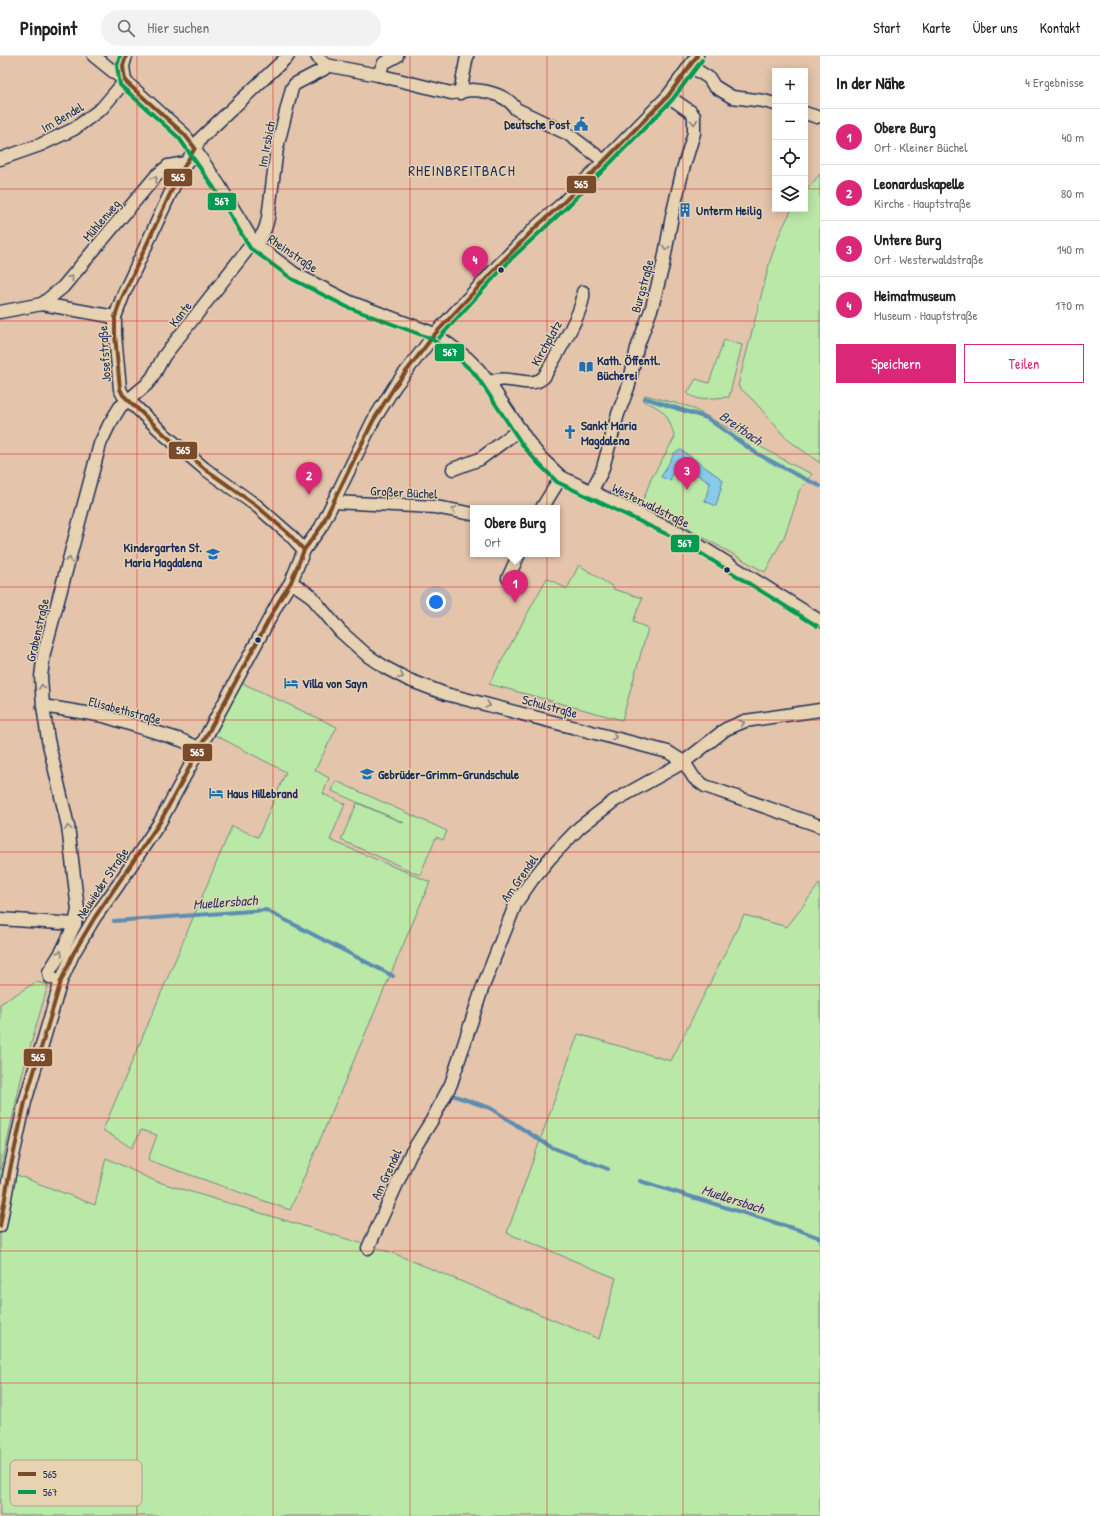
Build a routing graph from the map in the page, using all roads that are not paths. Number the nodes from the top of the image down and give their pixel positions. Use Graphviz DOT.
graph roads {
  1 [pos="94,56"];
  2 [pos="126,56"];
  3 [pos="288,56"];
  4 [pos="317,56"];
  5 [pos="397,56"];
  6 [pos="467,56"];
  7 [pos="694,61"];
  8 [pos="326,65"];
  9 [pos="378,75"];
  10 [pos="125,81"];
  11 [pos="460,93"];
  12 [pos="668,96"];
  13 [pos="772,103"];
  14 [pos="808,114"];
  15 [pos="817,117"];
  16 [pos="195,148"];
  17 [pos="0,159"];
  18 [pos="604,161"];
  19 [pos="186,163"];
  20 [pos="254,243"];
  21 [pos="583,292"];
  22 [pos="42,304"];
  23 [pos="0,312"];
  24 [pos="115,317"];
  25 [pos="435,334"];
  26 [pos="489,383"];
  27 [pos="128,400"];
  28 [pos="520,429"];
  29 [pos="453,470"];
  30 [pos="561,477"];
  31 [pos="591,492"];
  32 [pos="334,499"];
  33 [pos="544,505"];
  34 [pos="470,513"];
  35 [pos="304,550"];
  36 [pos="518,557"];
  37 [pos="508,578"];
  38 [pos="291,582"];
  39 [pos="820,621"];
  40 [pos="43,706"];
  41 [pos="820,710"];
  42 [pos="198,748"];
  43 [pos="684,762"];
  44 [pos="820,826"];
  45 [pos="0,919"];
  46 [pos="75,924"];
  47 [pos="61,981"];
  48 [pos="0,1226"];
  49 [pos="368,1248"];
  1 -- 10 [label="street, Rheinstraße"];
  2 -- 10 [label="street"];
  3 -- 16 [label="street, Josefstraße"];
  4 -- 8 [label="street"];
  5 -- 9 [label="street"];
  6 -- 11 [label="street"];
  7 -- 12 [label="street, Neuwieder Straße"];
  7 -- 13 [label="street"];
  8 -- 9 [label="street"];
  8 -- 20 [label="street, Im Irsbich"];
  9 -- 11 [label="street"];
  10 -- 16 [label="street, Rheinstraße"];
  10 -- 17 [label="street, Im Bendel"];
  11 -- 18 [label="street"];
  12 -- 18 [label="street, Neuwieder Straße"];
  12 -- 31 [label="street, Burgstraße, one-way"];
  14 -- 15 [label="street"];
  16 -- 19 [label="street, Josefstraße"];
  16 -- 20 [label="street, Rheinstraße"];
  18 -- 25 [label="street, Neuwieder Straße"];
  22 -- 19 [label="street, Mühlenweg, one-way"];
  19 -- 24 [label="street, Josefstraße"];
  20 -- 25 [label="street, Rheinstraße"];
  20 -- 27 [label="street, Kante"];
  21 -- 26 [label="street, Kirchplatz"];
  22 -- 23 [label="street, Mühlenweg"];
  22 -- 24 [label="street, Mühlenweg"];
  24 -- 27 [label="street, Josefstraße"];
  25 -- 26 [label="street"];
  25 -- 32 [label="street, Neuwieder Straße"];
  26 -- 28 [label="street"];
  27 -- 35 [label="street, Josefstraße"];
  40 -- 27 [label="street, Grabenstraße, one-way"];
  28 -- 29 [label="street"];
  28 -- 30 [label="street, Westerwaldstraße"];
  30 -- 31 [label="street, Westerwaldstraße"];
  30 -- 33 [label="street"];
  31 -- 39 [label="street, Westerwaldstraße"];
  34 -- 32 [label="street, Großer Büchel, one-way"];
  32 -- 35 [label="street, Neuwieder Straße"];
  35 -- 38 [label="street, Neuwieder Straße"];
  36 -- 37 [label="street"];
  38 -- 42 [label="street, Neuwieder Straße"];
  38 -- 43 [label="street, Schulstraße, one-way"];
  40 -- 42 [label="street, Elisabethstraße"];
  46 -- 40 [label="street, Grabenstraße, one-way"];
  43 -- 41 [label="street, Am Grendel, one-way"];
  42 -- 47 [label="street, Neuwieder Straße"];
  43 -- 44 [label="street, Schulstraße"];
  43 -- 49 [label="street, Am Grendel"];
  45 -- 46 [label="street"];
  47 -- 46 [label="street, Grabenstraße, one-way"];
  47 -- 48 [label="street, Neuwieder Straße"];
}
